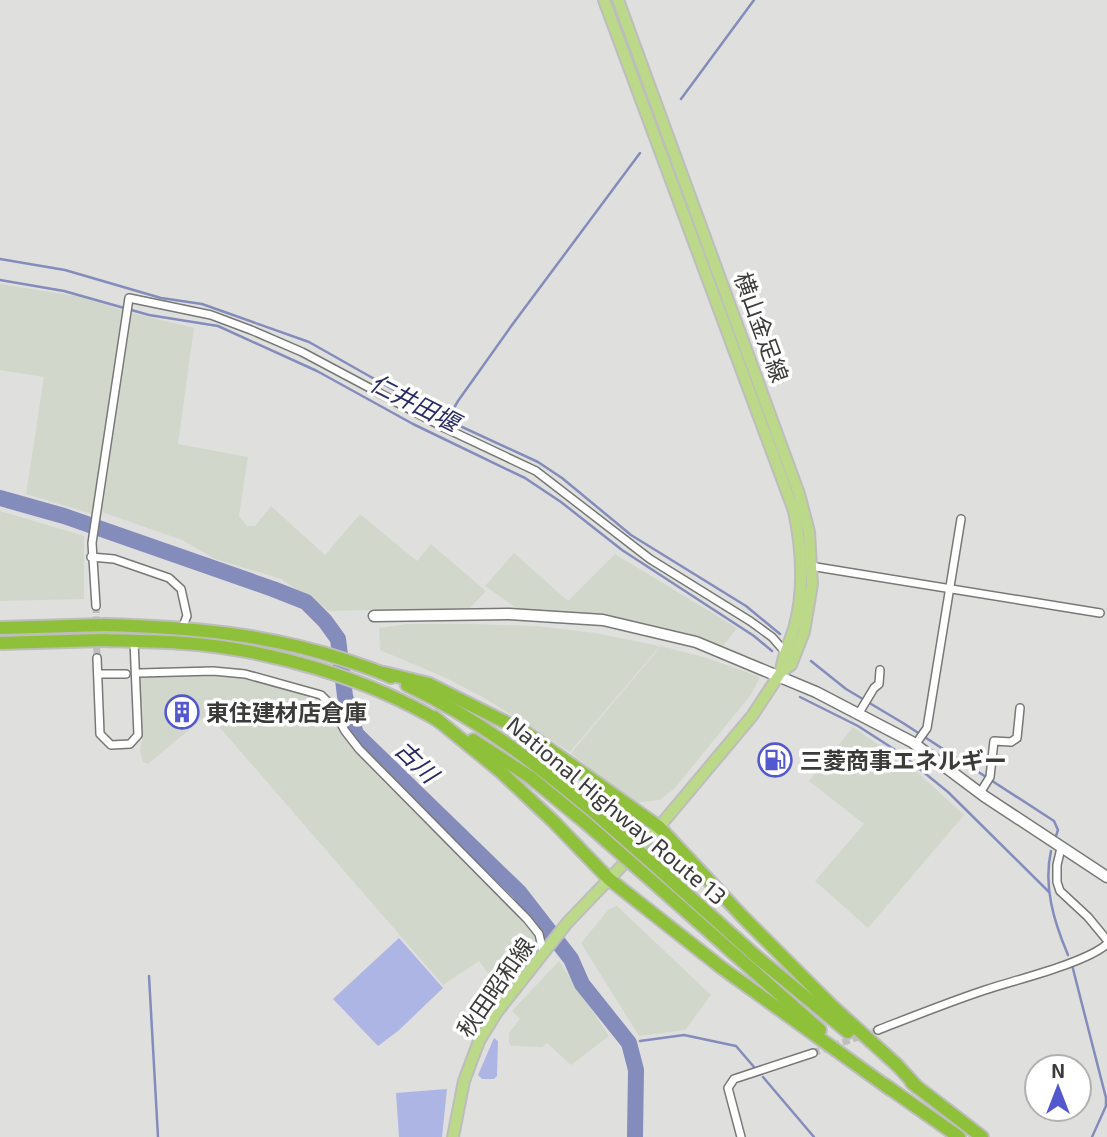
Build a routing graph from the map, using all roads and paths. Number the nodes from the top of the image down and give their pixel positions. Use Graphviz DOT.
graph roads {
  1 [pos="604,0"];
  2 [pos="618,0"];
  3 [pos="961,519"];
  4 [pos="91,556"];
  5 [pos="807,566"];
  6 [pos="950,589"];
  7 [pos="96,606"];
  8 [pos="1100,613"];
  9 [pos="374,616"];
  10 [pos="0,628"];
  11 [pos="182,628"];
  12 [pos="134,641"];
  13 [pos="0,643"];
  14 [pos="786,653"];
  15 [pos="97,658"];
  16 [pos="880,670"];
  17 [pos="140,673"];
  18 [pos="384,673"];
  19 [pos="780,673"];
  20 [pos="98,674"];
  21 [pos="126,674"];
  22 [pos="864,706"];
  23 [pos="1020,708"];
  24 [pos="434,717"];
  25 [pos="920,739"];
  26 [pos="983,789"];
  27 [pos="590,818"];
  28 [pos="659,827"];
  29 [pos="1061,848"];
  30 [pos="656,876"];
  31 [pos="1107,877"];
  32 [pos="609,879"];
  33 [pos="1107,942"];
  34 [pos="543,952"];
  35 [pos="878,1030"];
  36 [pos="813,1053"];
  37 [pos="917,1087"];
  38 [pos="890,1089"];
  39 [pos="453,1137"];
  40 [pos="741,1137"];
  41 [pos="959,1137"];
  42 [pos="982,1137"];
  1 -- 5 [label="main road, 横山金足線"];
  2 -- 5 [label="main road, 横山金足線"];
  3 -- 6 [label="street"];
  4 -- 7 [label="street"];
  4 -- 11 [label="street"];
  4 -- 14 [label="street"];
  5 -- 6 [label="street"];
  5 -- 14 [label="main road, 横山金足線"];
  5 -- 19 [label="main road, 横山金足線"];
  6 -- 8 [label="street"];
  6 -- 25 [label="street"];
  9 -- 19 [label="street"];
  10 -- 11 [label="highway, National Highway Route 13, bridge"];
  11 -- 18 [label="highway, National Highway Route 13"];
  12 -- 13 [label="highway, National Highway Route 13, bridge"];
  12 -- 20 [label="street"];
  12 -- 24 [label="highway, National Highway Route 13"];
  14 -- 19 [label="main road, 横山金足線"];
  15 -- 20 [label="street"];
  16 -- 22 [label="street"];
  17 -- 34 [label="street"];
  18 -- 27 [label="highway, National Highway Route 13"];
  18 -- 28 [label="highway"];
  19 -- 22 [label="street"];
  19 -- 28 [label="main road, 横山金足線"];
  20 -- 21 [label="street"];
  22 -- 25 [label="street"];
  23 -- 26 [label="street"];
  24 -- 27 [label="highway, National Highway Route 13"];
  24 -- 32 [label="highway"];
  25 -- 26 [label="street"];
  26 -- 29 [label="street"];
  27 -- 30 [label="highway, National Highway Route 13, bridge"];
  28 -- 32 [label="main road, 横山金足線"];
  28 -- 37 [label="highway"];
  29 -- 31 [label="street"];
  29 -- 33 [label="street"];
  30 -- 37 [label="highway, National Highway Route 13"];
  30 -- 38 [label="highway, National Highway Route 13"];
  32 -- 34 [label="main road, 秋田昭和線"];
  32 -- 38 [label="highway"];
  33 -- 35 [label="street"];
  34 -- 39 [label="main road, 秋田昭和線"];
  36 -- 40 [label="street"];
  37 -- 42 [label="highway, National Highway Route 13"];
  38 -- 41 [label="highway, National Highway Route 13"];
}
